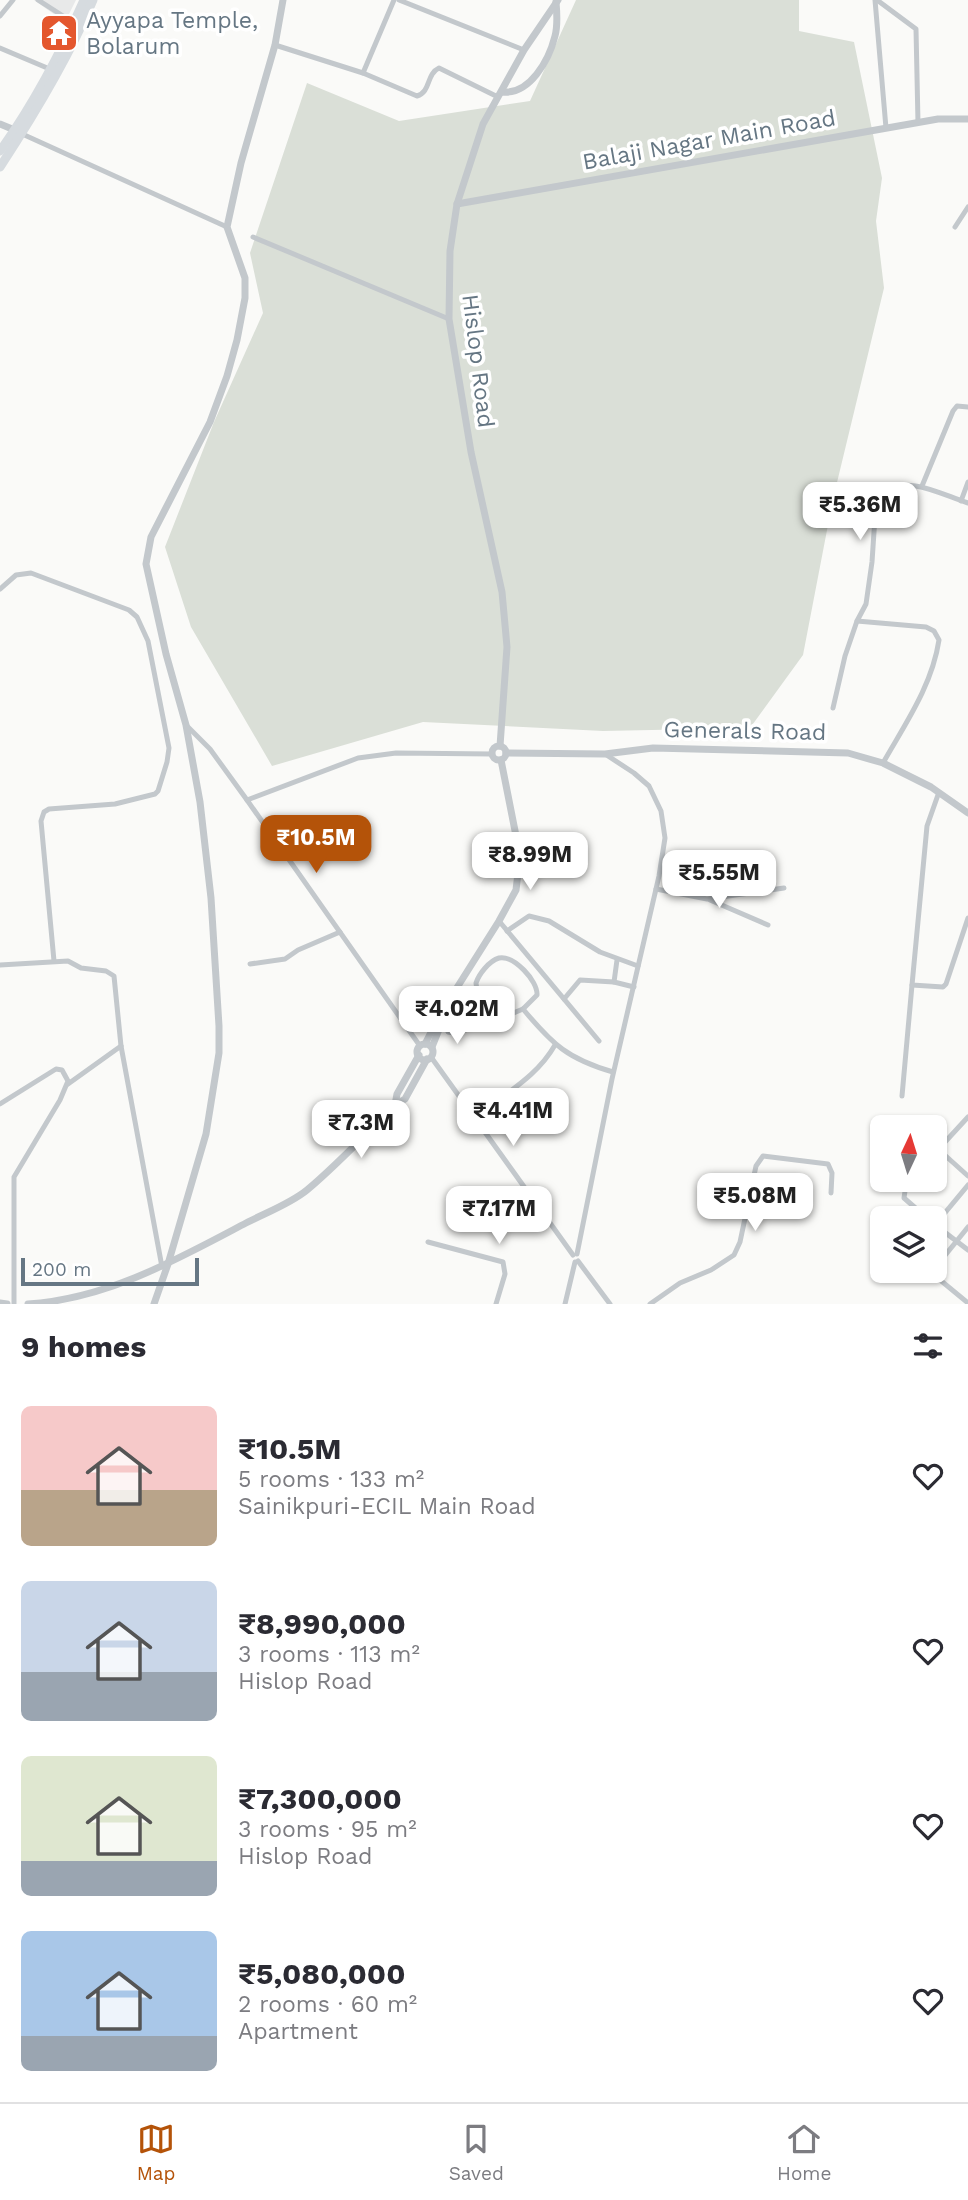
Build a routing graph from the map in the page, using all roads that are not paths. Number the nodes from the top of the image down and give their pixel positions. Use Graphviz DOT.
graph roads {
  1 [pos="13,0"];
  2 [pos="38,0"];
  3 [pos="83,0"];
  4 [pos="93,0"];
  5 [pos="283,0"];
  6 [pos="397,0"];
  7 [pos="876,0"];
  8 [pos="556,1"];
  9 [pos="0,16"];
  10 [pos="77,26"];
  11 [pos="275,46"];
  12 [pos="0,48"];
  13 [pos="524,50"];
  14 [pos="52,71"];
  15 [pos="363,73"];
  16 [pos="500,94"];
  17 [pos="968,119"];
  18 [pos="918,123"];
  19 [pos="0,124"];
  20 [pos="886,128"];
  21 [pos="18,132"];
  22 [pos="1,146"];
  23 [pos="0,167"];
  24 [pos="457,204"];
  25 [pos="968,207"];
  26 [pos="227,227"];
  27 [pos="954,227"];
  28 [pos="253,237"];
  29 [pos="449,318"];
  30 [pos="968,407"];
  31 [pos="968,482"];
  32 [pos="922,486"];
  33 [pos="965,502"];
  34 [pos="0,590"];
  35 [pos="857,621"];
  36 [pos="833,708"];
  37 [pos="186,725"];
  38 [pos="502,753"];
  39 [pos="492,754"];
  40 [pos="606,754"];
  41 [pos="883,763"];
  42 [pos="939,792"];
  43 [pos="247,800"];
  44 [pos="968,813"];
  45 [pos="656,888"];
  46 [pos="784,888"];
  47 [pos="707,898"];
  48 [pos="968,918"];
  49 [pos="499,922"];
  50 [pos="768,925"];
  51 [pos="507,931"];
  52 [pos="340,932"];
  53 [pos="617,960"];
  54 [pos="54,961"];
  55 [pos="250,964"];
  56 [pos="0,965"];
  57 [pos="638,966"];
  58 [pos="614,982"];
  59 [pos="912,985"];
  60 [pos="634,987"];
  61 [pos="458,988"];
  62 [pos="564,999"];
  63 [pos="523,1009"];
  64 [pos="487,1024"];
  65 [pos="599,1041"];
  66 [pos="121,1045"];
  67 [pos="555,1045"];
  68 [pos="425,1046"];
  69 [pos="419,1055"];
  70 [pos="429,1058"];
  71 [pos="613,1072"];
  72 [pos="68,1084"];
  73 [pos="902,1096"];
  74 [pos="0,1104"];
  75 [pos="395,1105"];
  76 [pos="489,1107"];
  77 [pos="968,1117"];
  78 [pos="947,1140"];
  79 [pos="947,1159"];
  80 [pos="968,1175"];
  81 [pos="968,1185"];
  82 [pos="905,1192"];
  83 [pos="831,1193"];
  84 [pos="913,1206"];
  85 [pos="947,1210"];
  86 [pos="968,1227"];
  87 [pos="947,1234"];
  88 [pos="957,1241"];
  89 [pos="428,1242"];
  90 [pos="968,1250"];
  91 [pos="947,1253"];
  92 [pos="575,1258"];
  93 [pos="165,1265"];
  94 [pos="947,1283"];
  95 [pos="967,1299"];
  96 [pos="0,1303"];
  97 [pos="7,1304"];
  98 [pos="13,1304"];
  99 [pos="28,1304"];
  100 [pos="154,1304"];
  101 [pos="496,1304"];
  102 [pos="565,1304"];
  103 [pos="610,1304"];
  104 [pos="650,1304"];
  1 -- 9 [label="street"];
  2 -- 10 [label="street"];
  3 -- 10 [label="main road"];
  4 -- 10 [label="main road"];
  5 -- 11 [label="street"];
  6 -- 13 [label="street"];
  6 -- 15 [label="street"];
  7 -- 18 [label="street"];
  7 -- 20 [label="street"];
  8 -- 13 [label="street, Hislop Road"];
  8 -- 16 [label="street"];
  10 -- 14 [label="main road"];
  11 -- 15 [label="street"];
  11 -- 26 [label="street"];
  12 -- 14 [label="street"];
  13 -- 16 [label="street, Hislop Road"];
  14 -- 21 [label="main road"];
  15 -- 16 [label="street"];
  16 -- 24 [label="street, Hislop Road"];
  17 -- 18 [label="street, Balaji Nagar Main Road"];
  18 -- 20 [label="street, Balaji Nagar Main Road"];
  19 -- 21 [label="street"];
  20 -- 24 [label="street, Balaji Nagar Main Road"];
  21 -- 22 [label="main road"];
  21 -- 23 [label="main road"];
  21 -- 26 [label="street"];
  24 -- 29 [label="street, Hislop Road"];
  25 -- 27 [label="street"];
  26 -- 37 [label="street"];
  28 -- 29 [label="street"];
  29 -- 38 [label="street, Hislop Road"];
  30 -- 32 [label="street"];
  31 -- 33 [label="street"];
  32 -- 33 [label="street"];
  32 -- 35 [label="street"];
  34 -- 54 [label="street"];
  35 -- 36 [label="street"];
  35 -- 41 [label="street"];
  37 -- 43 [label="street"];
  37 -- 93 [label="street"];
  38 -- 39 [label="street"];
  38 -- 40 [label="street, Generals Road"];
  38 -- 49 [label="street, Hislop Road"];
  39 -- 43 [label="street"];
  40 -- 41 [label="street, Generals Road"];
  40 -- 45 [label="street"];
  41 -- 42 [label="street, Generals Road"];
  42 -- 44 [label="street, Generals Road"];
  42 -- 59 [label="street"];
  43 -- 52 [label="street"];
  45 -- 47 [label="street"];
  45 -- 57 [label="street"];
  46 -- 47 [label="street"];
  47 -- 50 [label="street"];
  48 -- 59 [label="street"];
  49 -- 51 [label="street"];
  49 -- 61 [label="street, Hislop Road"];
  51 -- 53 [label="street"];
  51 -- 62 [label="street"];
  52 -- 55 [label="street"];
  52 -- 68 [label="street"];
  53 -- 57 [label="street"];
  53 -- 58 [label="street"];
  54 -- 56 [label="street"];
  54 -- 66 [label="street"];
  57 -- 60 [label="street"];
  58 -- 60 [label="street"];
  58 -- 62 [label="street"];
  59 -- 73 [label="street"];
  60 -- 71 [label="street"];
  61 -- 64 [label="street"];
  61 -- 68 [label="street, Hislop Road"];
  62 -- 65 [label="street"];
  63 -- 64 [label="street"];
  63 -- 64 [label="street"];
  63 -- 67 [label="street"];
  66 -- 72 [label="street"];
  66 -- 93 [label="street"];
  67 -- 71 [label="street"];
  67 -- 76 [label="street"];
  68 -- 69 [label="street"];
  68 -- 70 [label="street"];
  69 -- 70 [label="street"];
  69 -- 75 [label="street"];
  70 -- 75 [label="street"];
  70 -- 92 [label="street"];
  71 -- 92 [label="street"];
  72 -- 74 [label="street"];
  72 -- 98 [label="street"];
  75 -- 93 [label="street"];
  77 -- 78 [label="street"];
  79 -- 80 [label="street"];
  81 -- 85 [label="street"];
  82 -- 84 [label="street"];
  83 -- 104 [label="street"];
  86 -- 88 [label="street"];
  87 -- 88 [label="street"];
  88 -- 90 [label="street"];
  88 -- 91 [label="street"];
  89 -- 101 [label="street"];
  92 -- 102 [label="street"];
  92 -- 103 [label="street"];
  93 -- 99 [label="street"];
  93 -- 100 [label="street"];
  94 -- 95 [label="street"];
  96 -- 97 [label="street"];
}
